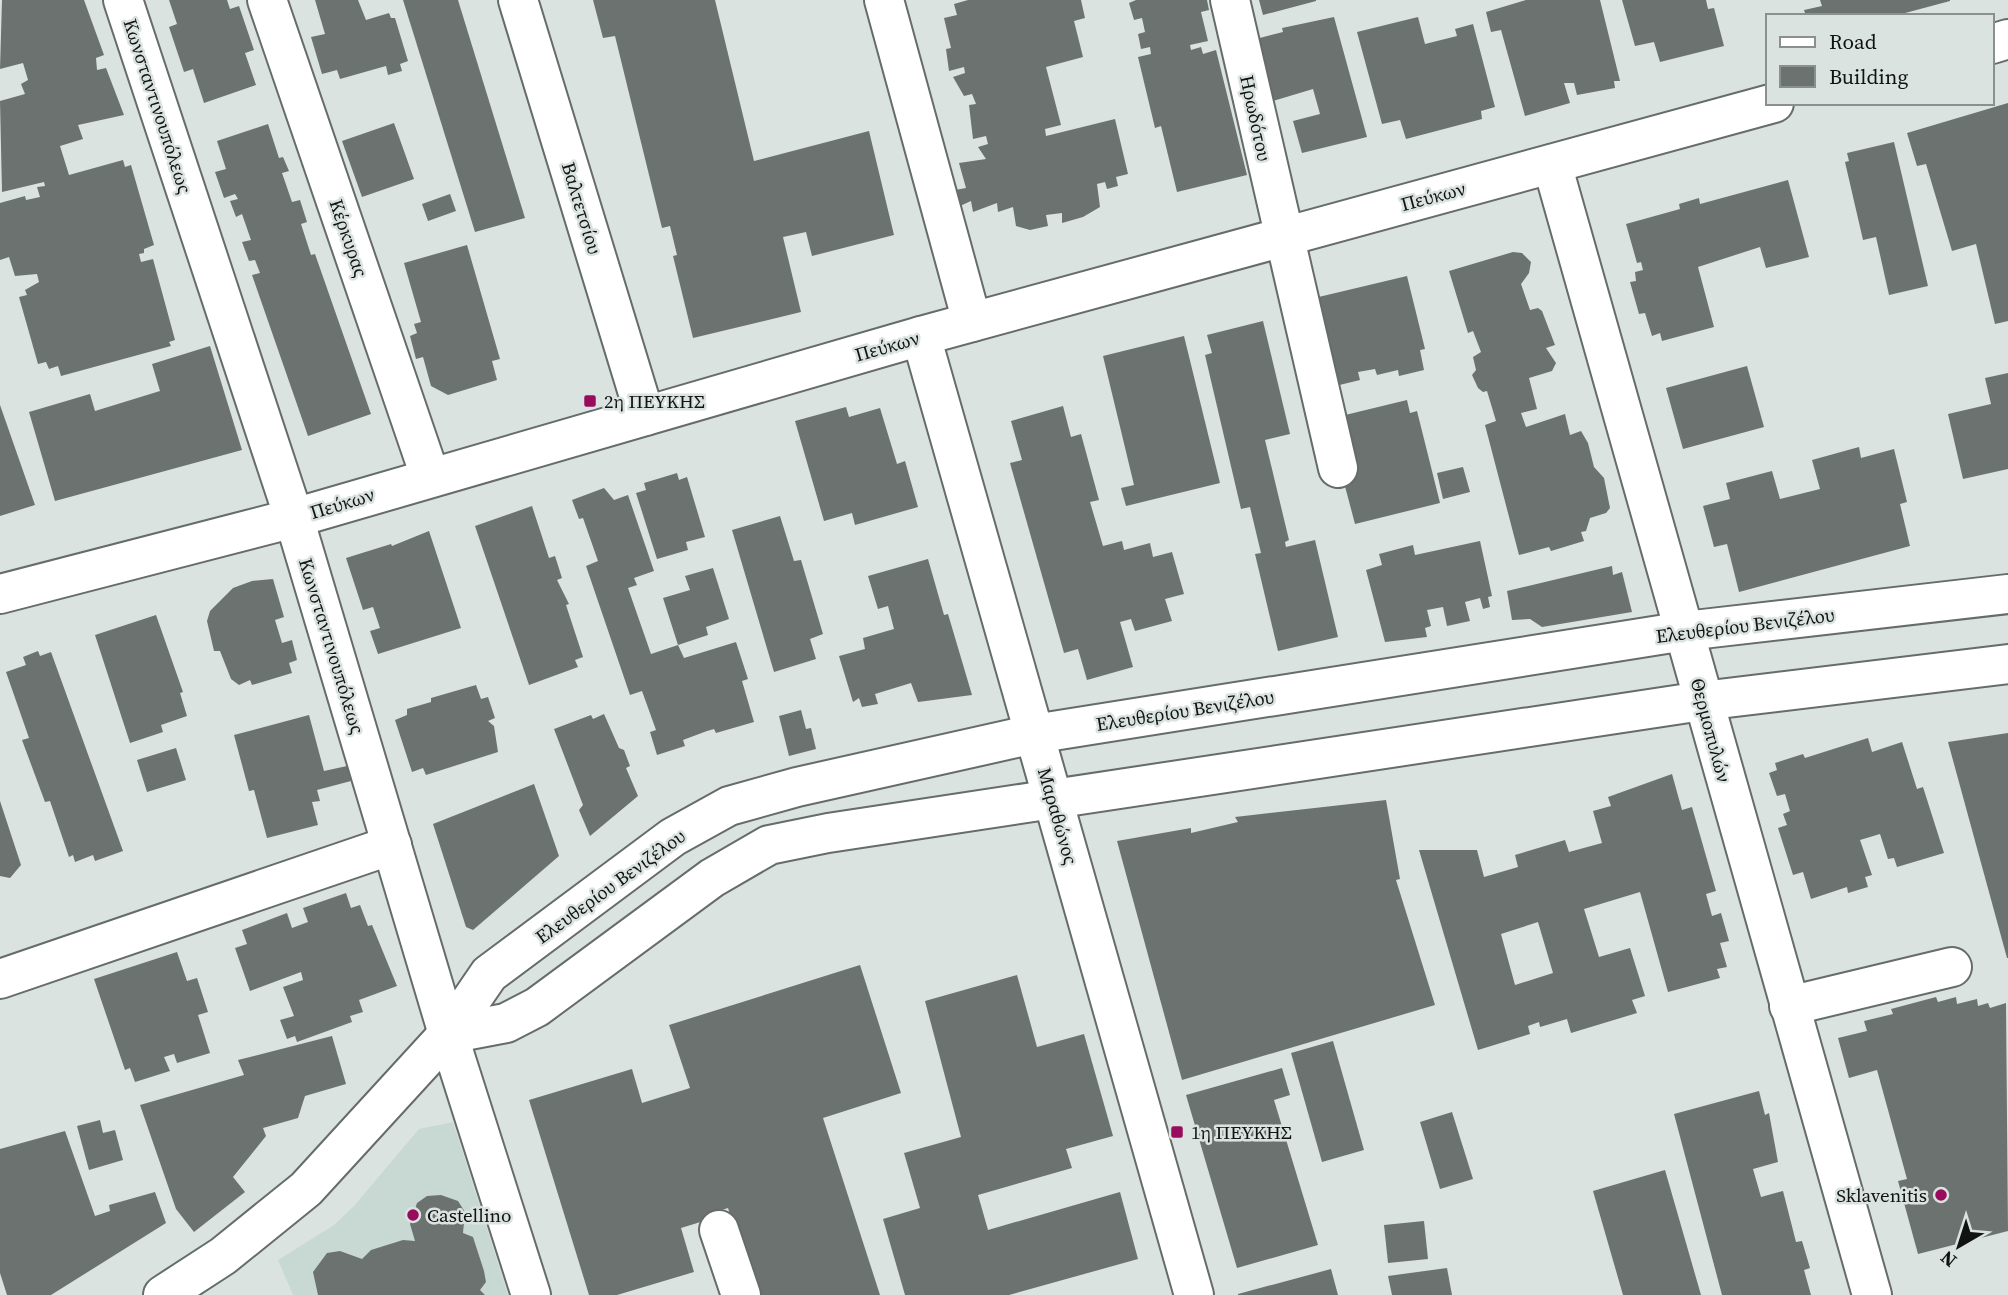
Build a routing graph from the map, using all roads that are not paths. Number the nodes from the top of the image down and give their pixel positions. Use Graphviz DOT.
graph roads {
  1 [pos="122,0"];
  2 [pos="267,0"];
  3 [pos="518,0"];
  4 [pos="884,0"];
  5 [pos="1230,0"];
  6 [pos="1767,105"];
  7 [pos="1552,164"];
  8 [pos="1282,236"];
  9 [pos="972,322"];
  10 [pos="921,336"];
  11 [pos="645,416"];
  12 [pos="1338,468"];
  13 [pos="430,477"];
  14 [pos="294,518"];
  15 [pos="0,594"];
  16 [pos="2008,594"];
  17 [pos="1685,631"];
  18 [pos="2008,664"];
  19 [pos="1702,701"];
  20 [pos="1034,734"];
  21 [pos="1054,800"];
  22 [pos="392,845"];
  23 [pos="1952,967"];
  24 [pos="0,979"];
  25 [pos="1789,1006"];
  26 [pos="448,1034"];
  27 [pos="719,1230"];
  28 [pos="163,1295"];
  29 [pos="531,1295"];
  30 [pos="741,1295"];
  31 [pos="1194,1295"];
  32 [pos="1872,1295"];
  1 -- 14 [label="street, Κωνσταντινουπόλεως"];
  2 -- 13 [label="street, Κέρκυρας"];
  3 -- 11 [label="street, Βαλτετσίου"];
  4 -- 9 [label="street"];
  5 -- 8 [label="street, Ηρωδότου"];
  6 -- 7 [label="street, Πεύκων"];
  7 -- 8 [label="street, Πεύκων"];
  7 -- 17 [label="street, Θερμοπυλών"];
  8 -- 9 [label="street, Πεύκων"];
  8 -- 12 [label="street, Ηρωδότου"];
  9 -- 10 [label="street, Πεύκων"];
  10 -- 11 [label="street, Πεύκων"];
  10 -- 20 [label="street, Μαραθώνος"];
  11 -- 13 [label="street, Πεύκων"];
  13 -- 14 [label="street, Πεύκων"];
  14 -- 15 [label="street, Πεύκων"];
  14 -- 22 [label="street, Κωνσταντινουπόλεως"];
  16 -- 17 [label="street, Ελευθερίου Βενιζέλου"];
  17 -- 19 [label="street, Θερμοπυλών"];
  17 -- 20 [label="street, Ελευθερίου Βενιζέλου"];
  18 -- 19 [label="street"];
  19 -- 21 [label="street"];
  19 -- 25 [label="street, Θερμοπυλών"];
  20 -- 21 [label="street, Μαραθώνος"];
  20 -- 26 [label="street, Ελευθερίου Βενιζέλου"];
  21 -- 26 [label="street"];
  21 -- 31 [label="street, Μαραθώνος"];
  22 -- 24 [label="street"];
  22 -- 26 [label="street, Κωνσταντινουπόλεως"];
  23 -- 25 [label="street"];
  25 -- 32 [label="street, Θερμοπυλών"];
  26 -- 28 [label="street, Ελευθερίου Βενιζέλου"];
  26 -- 29 [label="street, Κωνσταντινουπόλεως"];
  27 -- 30 [label="street"];
}
